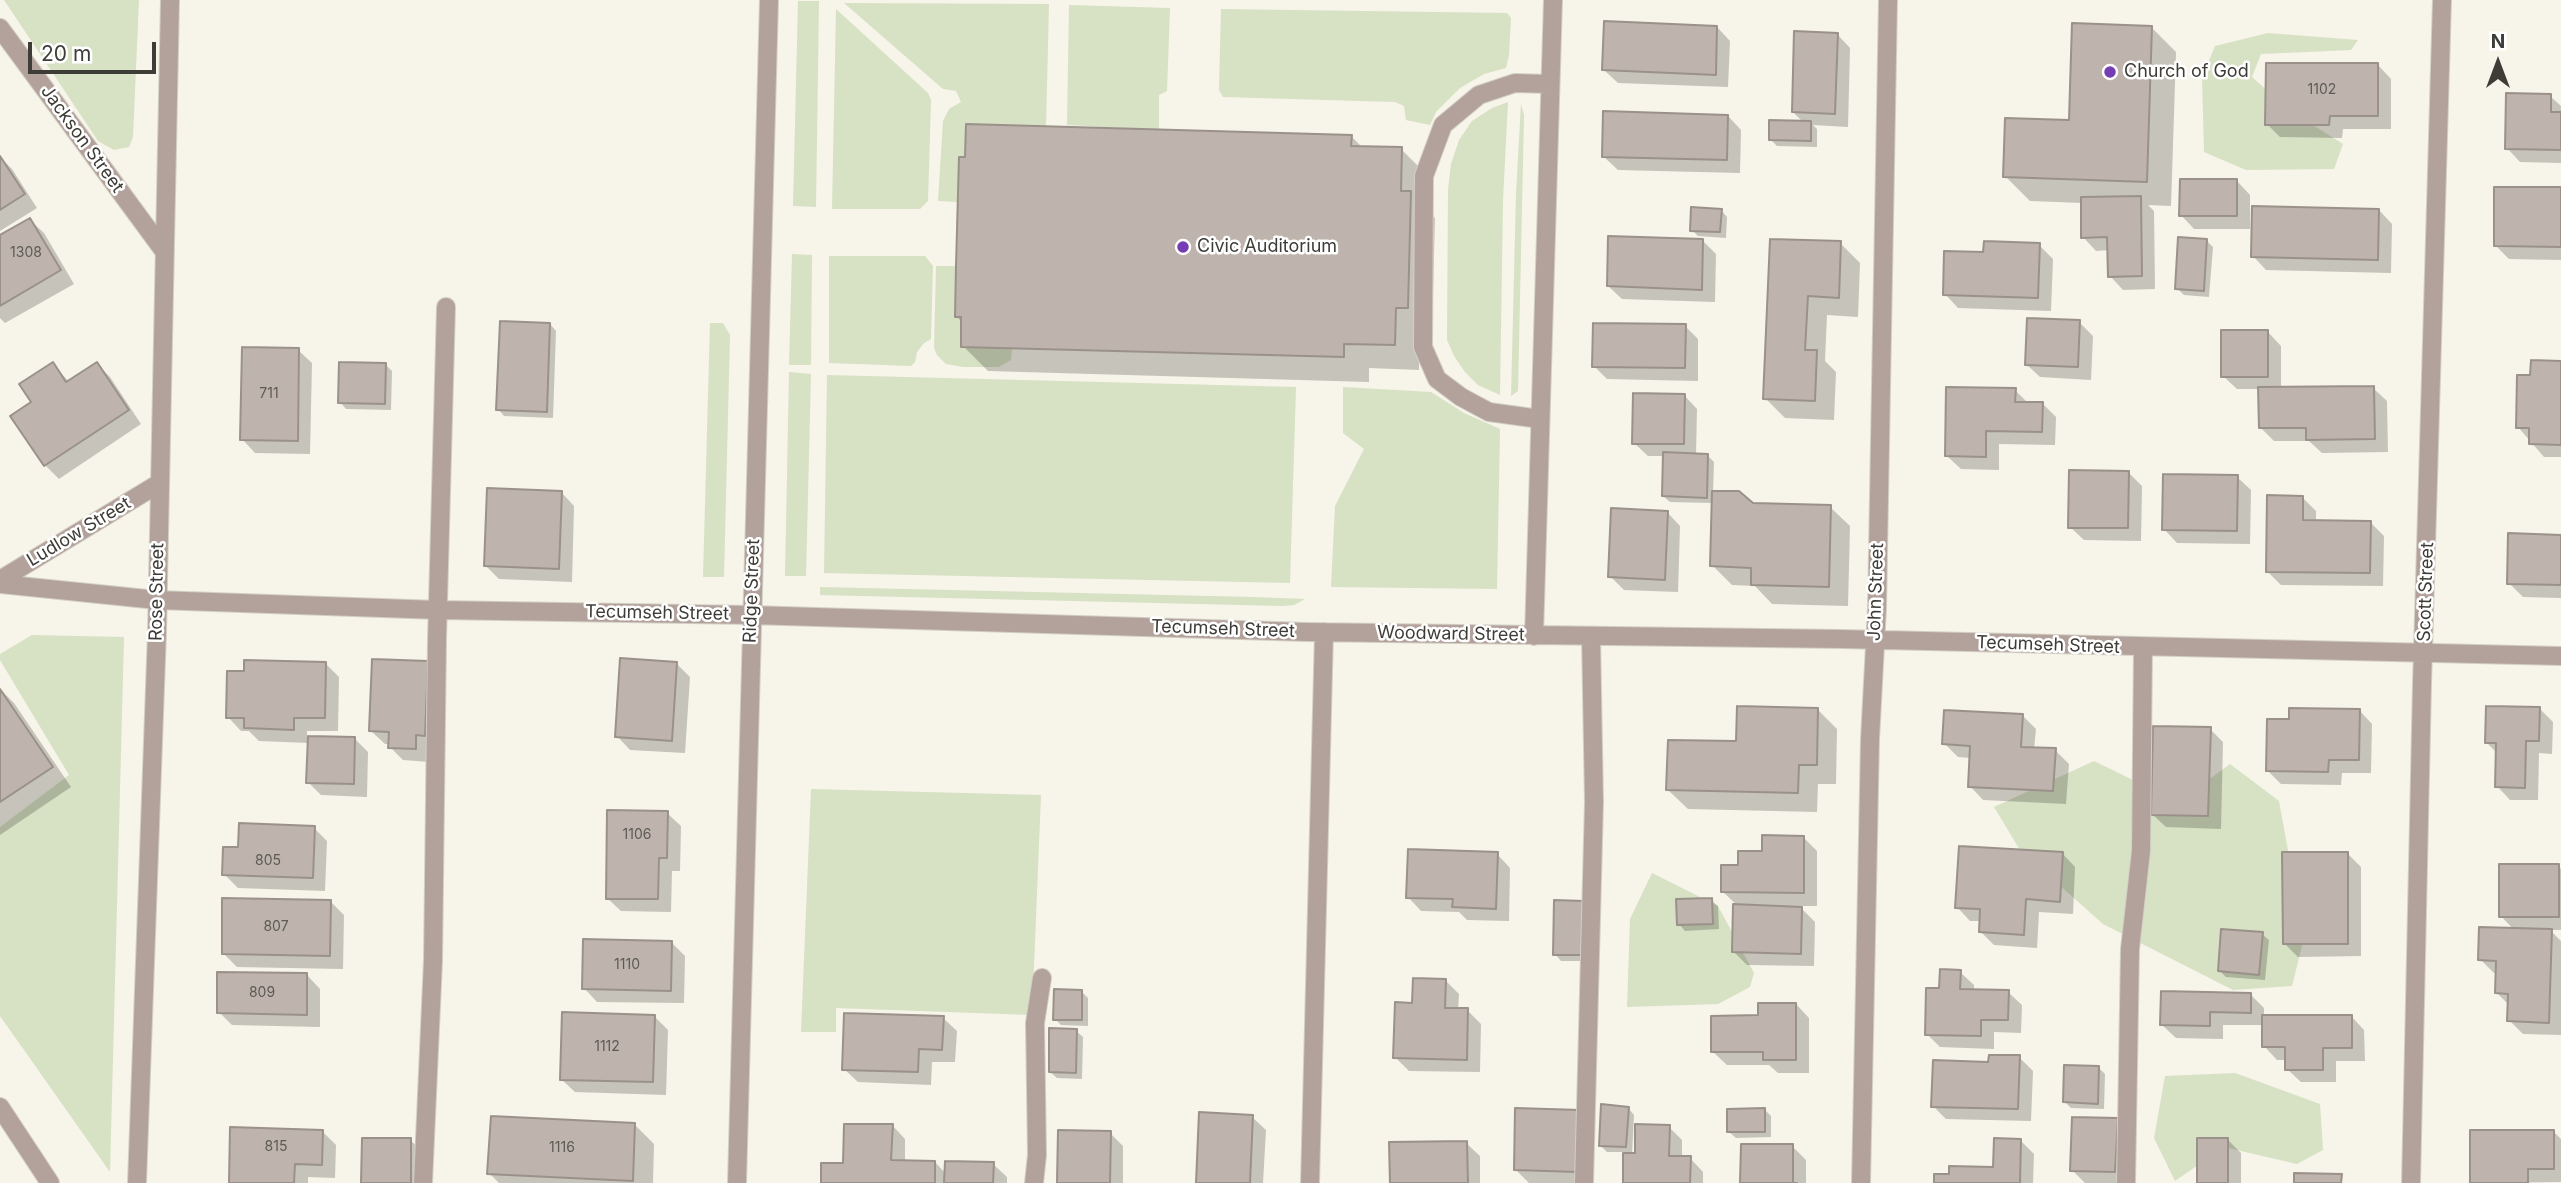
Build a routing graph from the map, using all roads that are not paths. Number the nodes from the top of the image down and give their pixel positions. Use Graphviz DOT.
graph roads {
  1 [pos="170,0"];
  2 [pos="769,0"];
  3 [pos="1553,0"];
  4 [pos="1888,0"];
  5 [pos="2442,0"];
  6 [pos="0,28"];
  7 [pos="1549,84"];
  8 [pos="164,251"];
  9 [pos="446,307"];
  10 [pos="1540,419"];
  11 [pos="158,484"];
  12 [pos="0,582"];
  13 [pos="157,600"];
  14 [pos="438,610"];
  15 [pos="751,615"];
  16 [pos="1324,632"];
  17 [pos="1534,636"];
  18 [pos="1591,637"];
  19 [pos="1874,640"];
  20 [pos="2143,647"];
  21 [pos="2424,653"];
  22 [pos="2561,656"];
  23 [pos="1042,978"];
  24 [pos="0,1107"];
  25 [pos="50,1183"];
  26 [pos="137,1183"];
  27 [pos="424,1183"];
  28 [pos="737,1183"];
  29 [pos="1034,1183"];
  30 [pos="1310,1183"];
  31 [pos="1584,1183"];
  32 [pos="1861,1183"];
  33 [pos="2126,1183"];
  34 [pos="2411,1183"];
  1 -- 8 [label="street, Rose Street"];
  2 -- 15 [label="street, Ridge Street"];
  3 -- 7 [label="street, Woodward Street"];
  4 -- 19 [label="street, John Street"];
  5 -- 21 [label="street, Scott Street"];
  6 -- 8 [label="street, Jackson Street"];
  7 -- 10 [label="street, Woodward Street"];
  7 -- 10 [label="street"];
  8 -- 11 [label="street, Rose Street"];
  9 -- 14 [label="street"];
  10 -- 17 [label="street, Woodward Street"];
  11 -- 12 [label="street, Ludlow Street"];
  11 -- 13 [label="street, Rose Street"];
  12 -- 13 [label="street, Ludlow Street"];
  13 -- 14 [label="street, Tecumseh Street"];
  13 -- 26 [label="street, Rose Street"];
  14 -- 15 [label="street, Tecumseh Street"];
  14 -- 27 [label="street"];
  15 -- 16 [label="street, Tecumseh Street"];
  15 -- 28 [label="street, Ridge Street"];
  16 -- 17 [label="street, Woodward Street"];
  16 -- 30 [label="street"];
  17 -- 18 [label="street, Tecumseh Street"];
  18 -- 19 [label="street, Tecumseh Street"];
  18 -- 31 [label="street"];
  19 -- 20 [label="street, Tecumseh Street"];
  19 -- 32 [label="street, John Street"];
  20 -- 21 [label="street, Tecumseh Street"];
  20 -- 33 [label="street"];
  21 -- 22 [label="street, Tecumseh Street"];
  21 -- 34 [label="street, Scott Street"];
  23 -- 29 [label="street"];
  24 -- 25 [label="street"];
}
